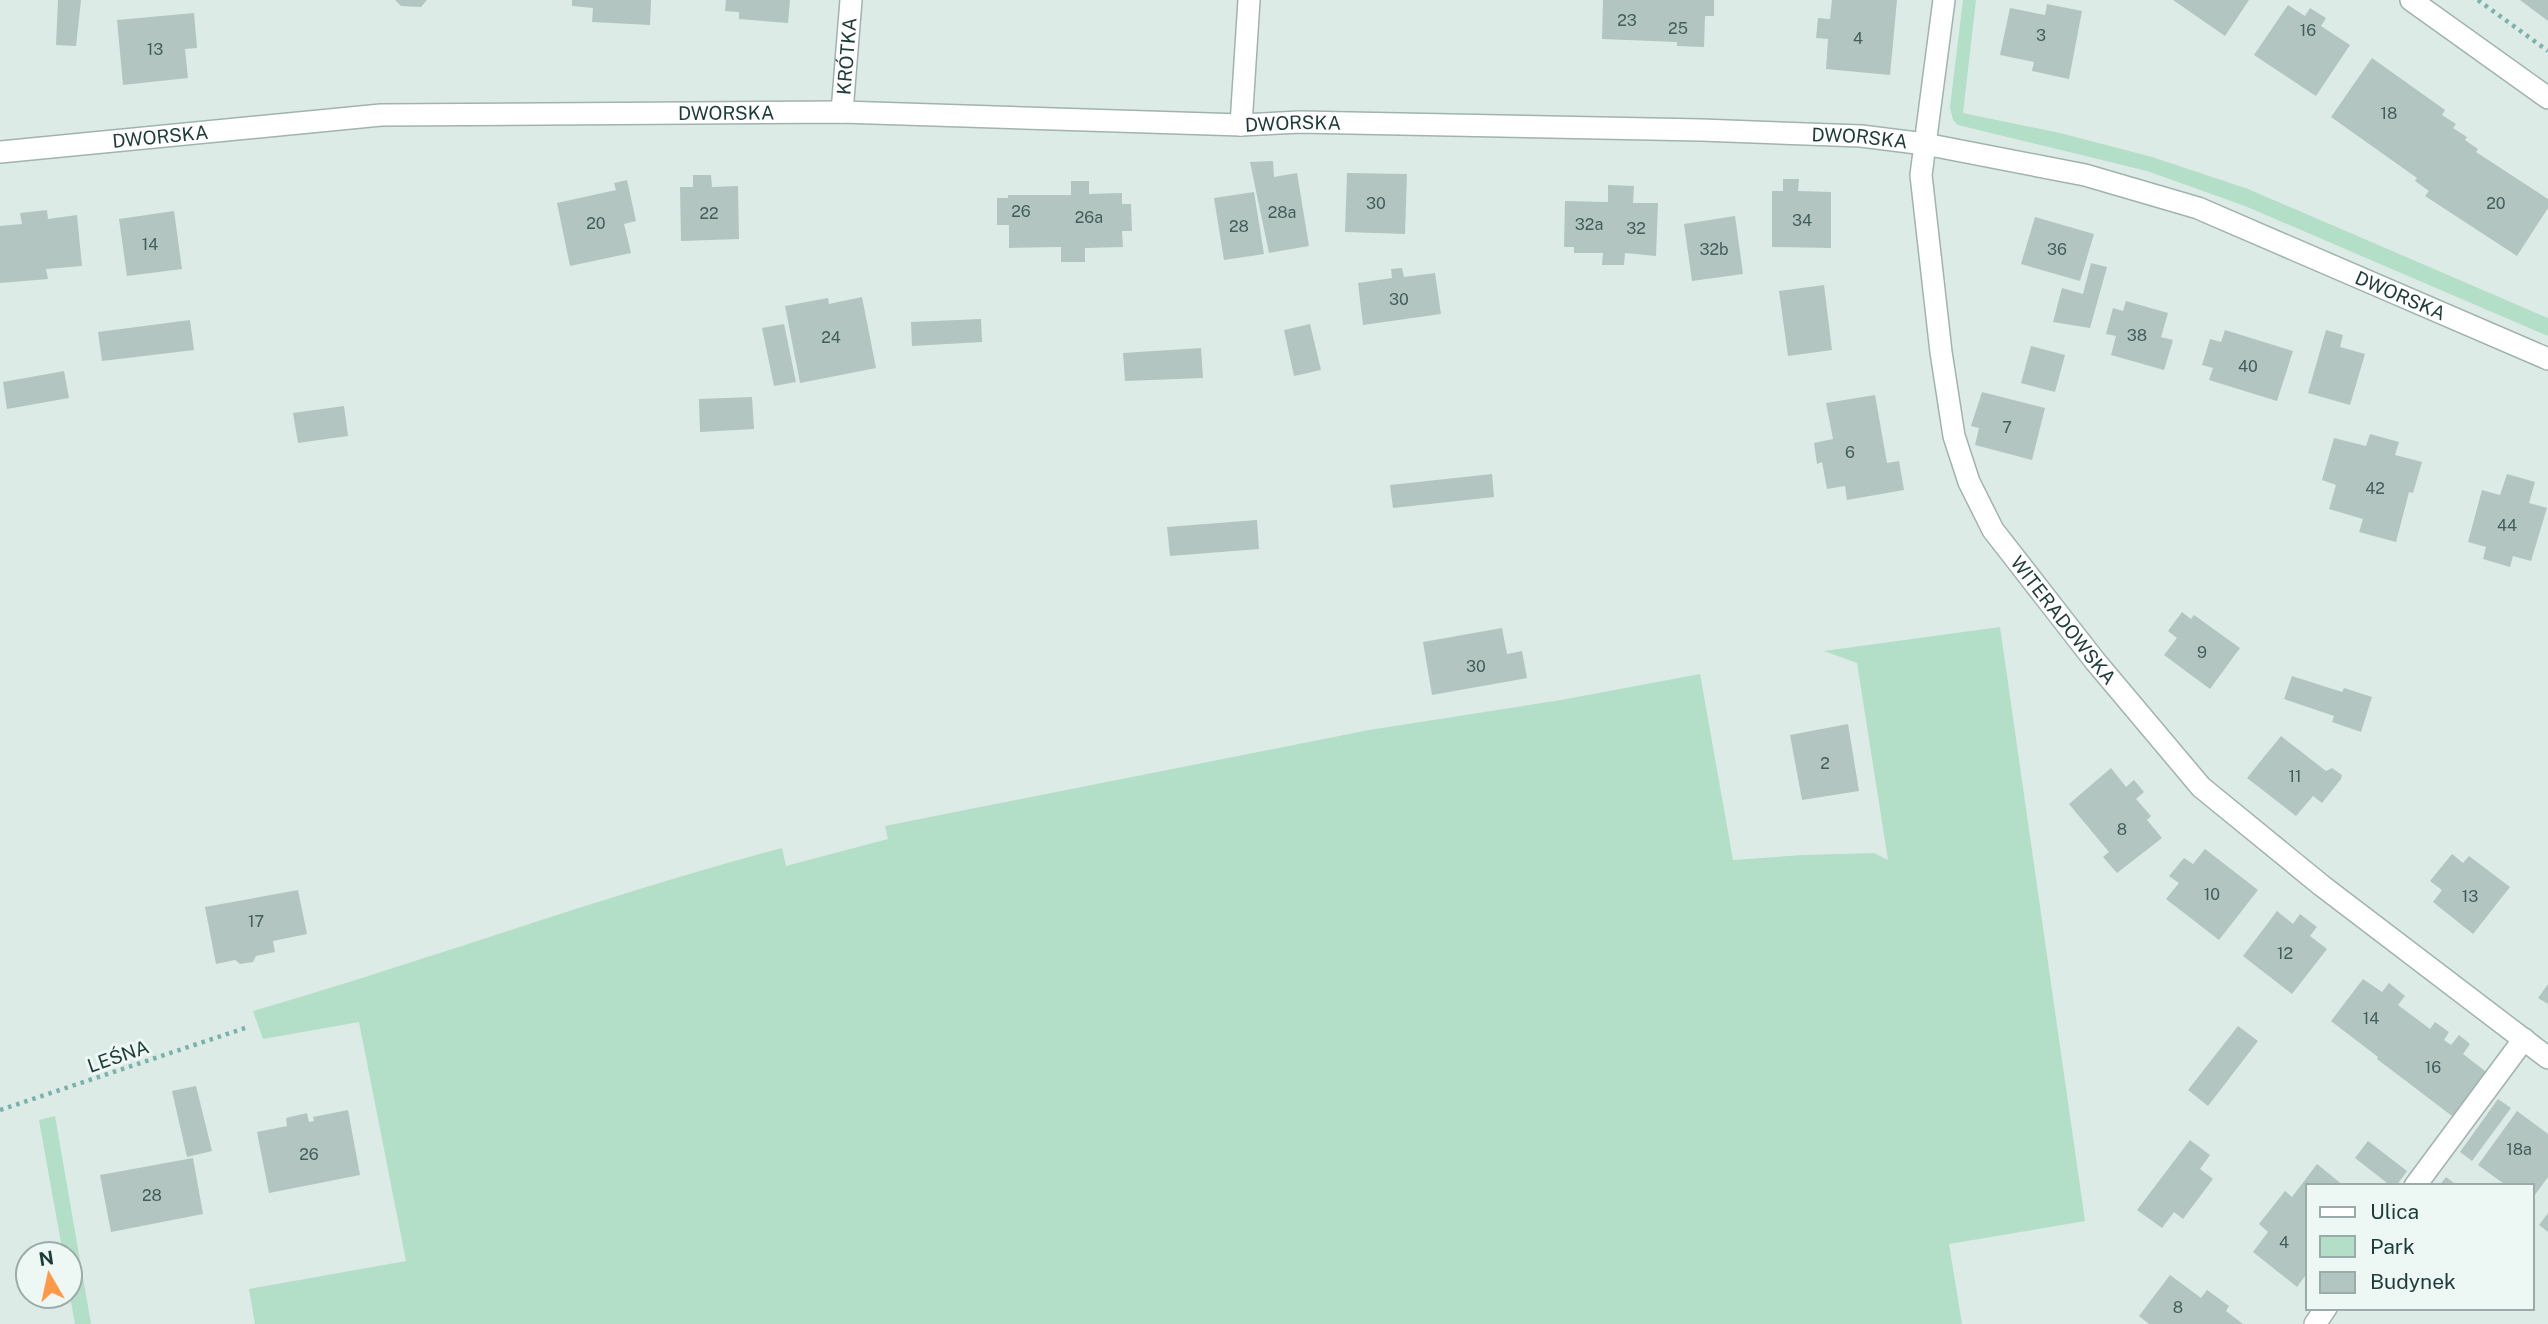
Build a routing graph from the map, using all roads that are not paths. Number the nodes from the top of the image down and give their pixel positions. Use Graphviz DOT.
graph roads {
  1 [pos="851,0"];
  2 [pos="1249,0"];
  3 [pos="1944,0"];
  4 [pos="2411,0"];
  5 [pos="2548,99"];
  6 [pos="842,111"];
  7 [pos="1241,125"];
  8 [pos="1925,144"];
  9 [pos="0,152"];
  10 [pos="2548,359"];
  11 [pos="2524,1039"];
  12 [pos="2548,1058"];
  13 [pos="2416,1184"];
  1 -- 6 [label="street, KRÓTKA"];
  2 -- 7 [label="street"];
  3 -- 8 [label="street, WITERADOWSKA"];
  4 -- 5 [label="street"];
  6 -- 7 [label="street, DWORSKA"];
  6 -- 9 [label="street, DWORSKA"];
  7 -- 8 [label="street, DWORSKA"];
  8 -- 10 [label="street, DWORSKA"];
  8 -- 11 [label="street, WITERADOWSKA"];
  11 -- 12 [label="street, WITERADOWSKA"];
  11 -- 13 [label="street"];
}
